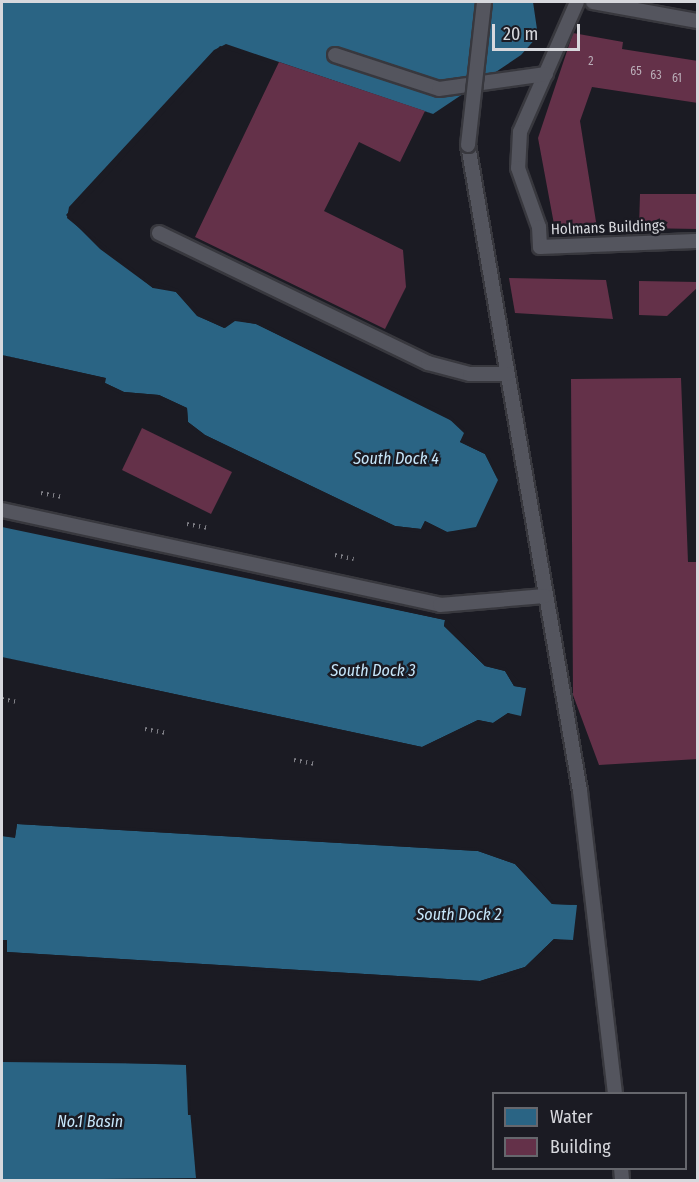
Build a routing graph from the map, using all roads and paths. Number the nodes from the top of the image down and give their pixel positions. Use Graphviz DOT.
graph roads {
  1 [pos="484,2"];
  2 [pos="578,2"];
  3 [pos="593,2"];
  4 [pos="698,21"];
  5 [pos="335,55"];
  6 [pos="546,74"];
  7 [pos="159,233"];
  8 [pos="698,241"];
  9 [pos="507,374"];
  10 [pos="41,493"];
  11 [pos="61,497"];
  12 [pos="2,510"];
  13 [pos="187,524"];
  14 [pos="207,528"];
  15 [pos="335,555"];
  16 [pos="354,559"];
  17 [pos="544,596"];
  18 [pos="2,699"];
  19 [pos="17,702"];
  20 [pos="145,729"];
  21 [pos="165,733"];
  22 [pos="294,760"];
  23 [pos="314,764"];
  24 [pos="615,1092"];
  1 -- 9 [label="lane, bridge"];
  2 -- 6 [label="lane"];
  3 -- 4 [label="lane"];
  5 -- 6 [label="lane"];
  6 -- 8 [label="lane, Holmans Buildings"];
  7 -- 9 [label="lane"];
  9 -- 17 [label="lane"];
  10 -- 11 [label="path"];
  12 -- 17 [label="lane"];
  13 -- 14 [label="path"];
  15 -- 16 [label="path"];
  17 -- 24 [label="lane"];
  18 -- 19 [label="path"];
  20 -- 21 [label="path"];
  22 -- 23 [label="path"];
}
